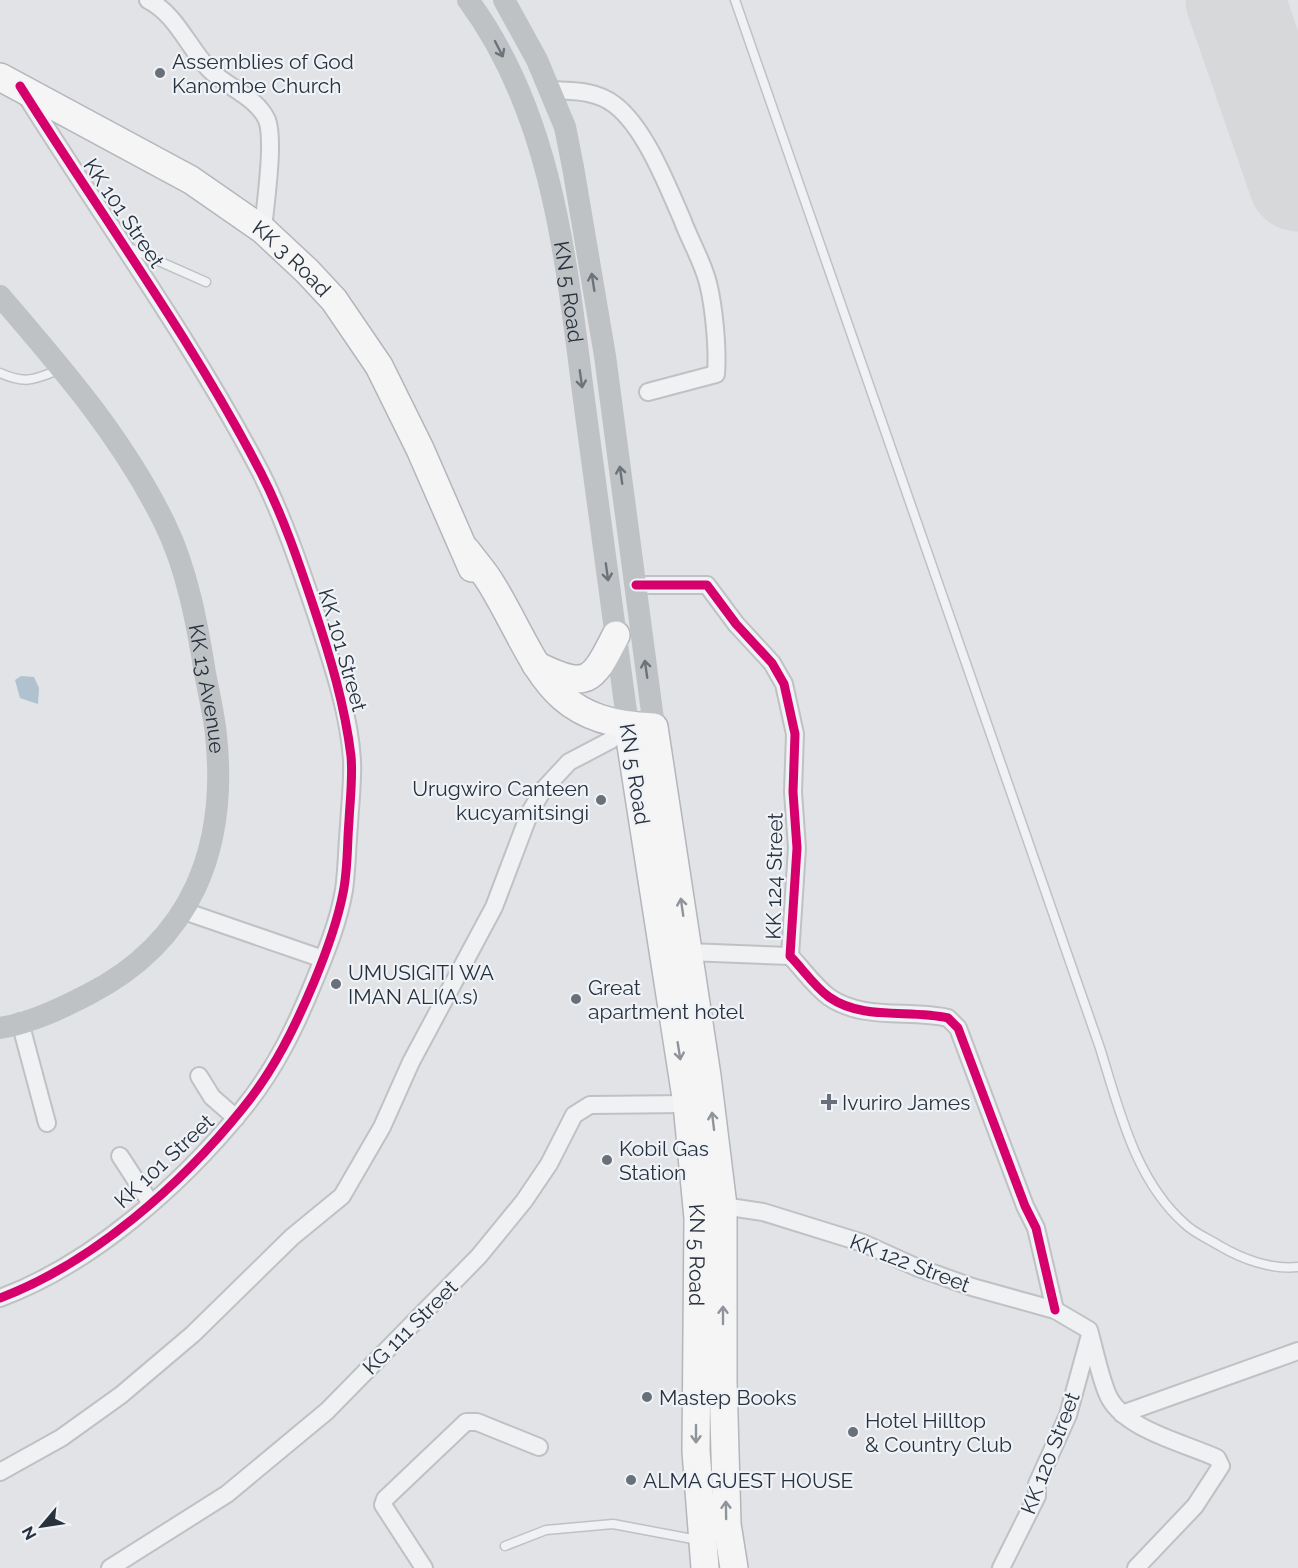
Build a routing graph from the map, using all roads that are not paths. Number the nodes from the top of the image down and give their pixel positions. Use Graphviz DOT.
graph roads {
  1 [pos="148,0"];
  2 [pos="468,0"];
  3 [pos="504,0"];
  4 [pos="735,0"];
  5 [pos="10,81"];
  6 [pos="549,90"];
  7 [pos="263,230"];
  8 [pos="126,246"];
  9 [pos="206,282"];
  10 [pos="0,296"];
  11 [pos="62,369"];
  12 [pos="0,373"];
  13 [pos="648,392"];
  14 [pos="467,551"];
  15 [pos="636,585"];
  16 [pos="615,635"];
  17 [pos="534,663"];
  18 [pos="636,736"];
  19 [pos="184,911"];
  20 [pos="688,952"];
  21 [pos="790,956"];
  22 [pos="323,959"];
  23 [pos="10,1025"];
  24 [pos="199,1076"];
  25 [pos="687,1104"];
  26 [pos="236,1118"];
  27 [pos="47,1123"];
  28 [pos="120,1156"];
  29 [pos="150,1202"];
  30 [pos="723,1206"];
  31 [pos="1298,1267"];
  32 [pos="0,1298"];
  33 [pos="1055,1310"];
  34 [pos="1090,1334"];
  35 [pos="1298,1352"];
  36 [pos="1122,1414"];
  37 [pos="539,1447"];
  38 [pos="0,1472"];
  39 [pos="702,1540"];
  40 [pos="505,1546"];
  41 [pos="110,1568"];
  42 [pos="424,1568"];
  43 [pos="705,1568"];
  44 [pos="734,1568"];
  45 [pos="1001,1568"];
  46 [pos="1136,1568"];
  1 -- 7 [label="street"];
  2 -- 16 [label="main road, KN 5 Road, one-way"];
  3 -- 6 [label="main road, KN 5 Road"];
  4 -- 31 [label="lane"];
  5 -- 7 [label="highway, KK 3 Road"];
  5 -- 8 [label="street, KK 101 Street"];
  6 -- 13 [label="street"];
  15 -- 6 [label="main road, KN 5 Road, one-way"];
  7 -- 14 [label="highway, KK 3 Road"];
  8 -- 9 [label="lane"];
  8 -- 22 [label="street, KK 101 Street"];
  10 -- 11 [label="main road, KK 13 Avenue"];
  11 -- 12 [label="lane"];
  11 -- 19 [label="main road, KK 13 Avenue"];
  14 -- 17 [label="highway"];
  14 -- 18 [label="highway"];
  18 -- 15 [label="main road, KN 5 Road, one-way"];
  15 -- 21 [label="street, KK 124 Street"];
  16 -- 17 [label="highway"];
  16 -- 18 [label="main road, KN 5 Road"];
  17 -- 18 [label="highway"];
  20 -- 18 [label="highway, KN 5 Road, one-way"];
  18 -- 25 [label="highway, KN 5 Road, one-way"];
  18 -- 38 [label="street"];
  19 -- 22 [label="street"];
  19 -- 23 [label="main road, KK 13 Avenue"];
  20 -- 21 [label="street"];
  30 -- 20 [label="highway, KN 5 Road, one-way"];
  21 -- 33 [label="street, KK 124 Street"];
  22 -- 26 [label="street, KK 101 Street"];
  23 -- 27 [label="street"];
  24 -- 26 [label="street"];
  25 -- 39 [label="highway, KN 5 Road, one-way"];
  25 -- 41 [label="street, KG 111 Street"];
  26 -- 29 [label="street, KK 101 Street"];
  28 -- 29 [label="street"];
  29 -- 32 [label="street, KK 101 Street"];
  30 -- 33 [label="street, KK 122 Street"];
  44 -- 30 [label="highway, KN 5 Road, one-way"];
  33 -- 34 [label="street, KK 122 Street"];
  34 -- 36 [label="street"];
  34 -- 45 [label="street, KK 120 Street"];
  35 -- 36 [label="street"];
  36 -- 46 [label="street"];
  37 -- 42 [label="street"];
  39 -- 40 [label="lane"];
  39 -- 43 [label="highway, KN 5 Road"];
}
